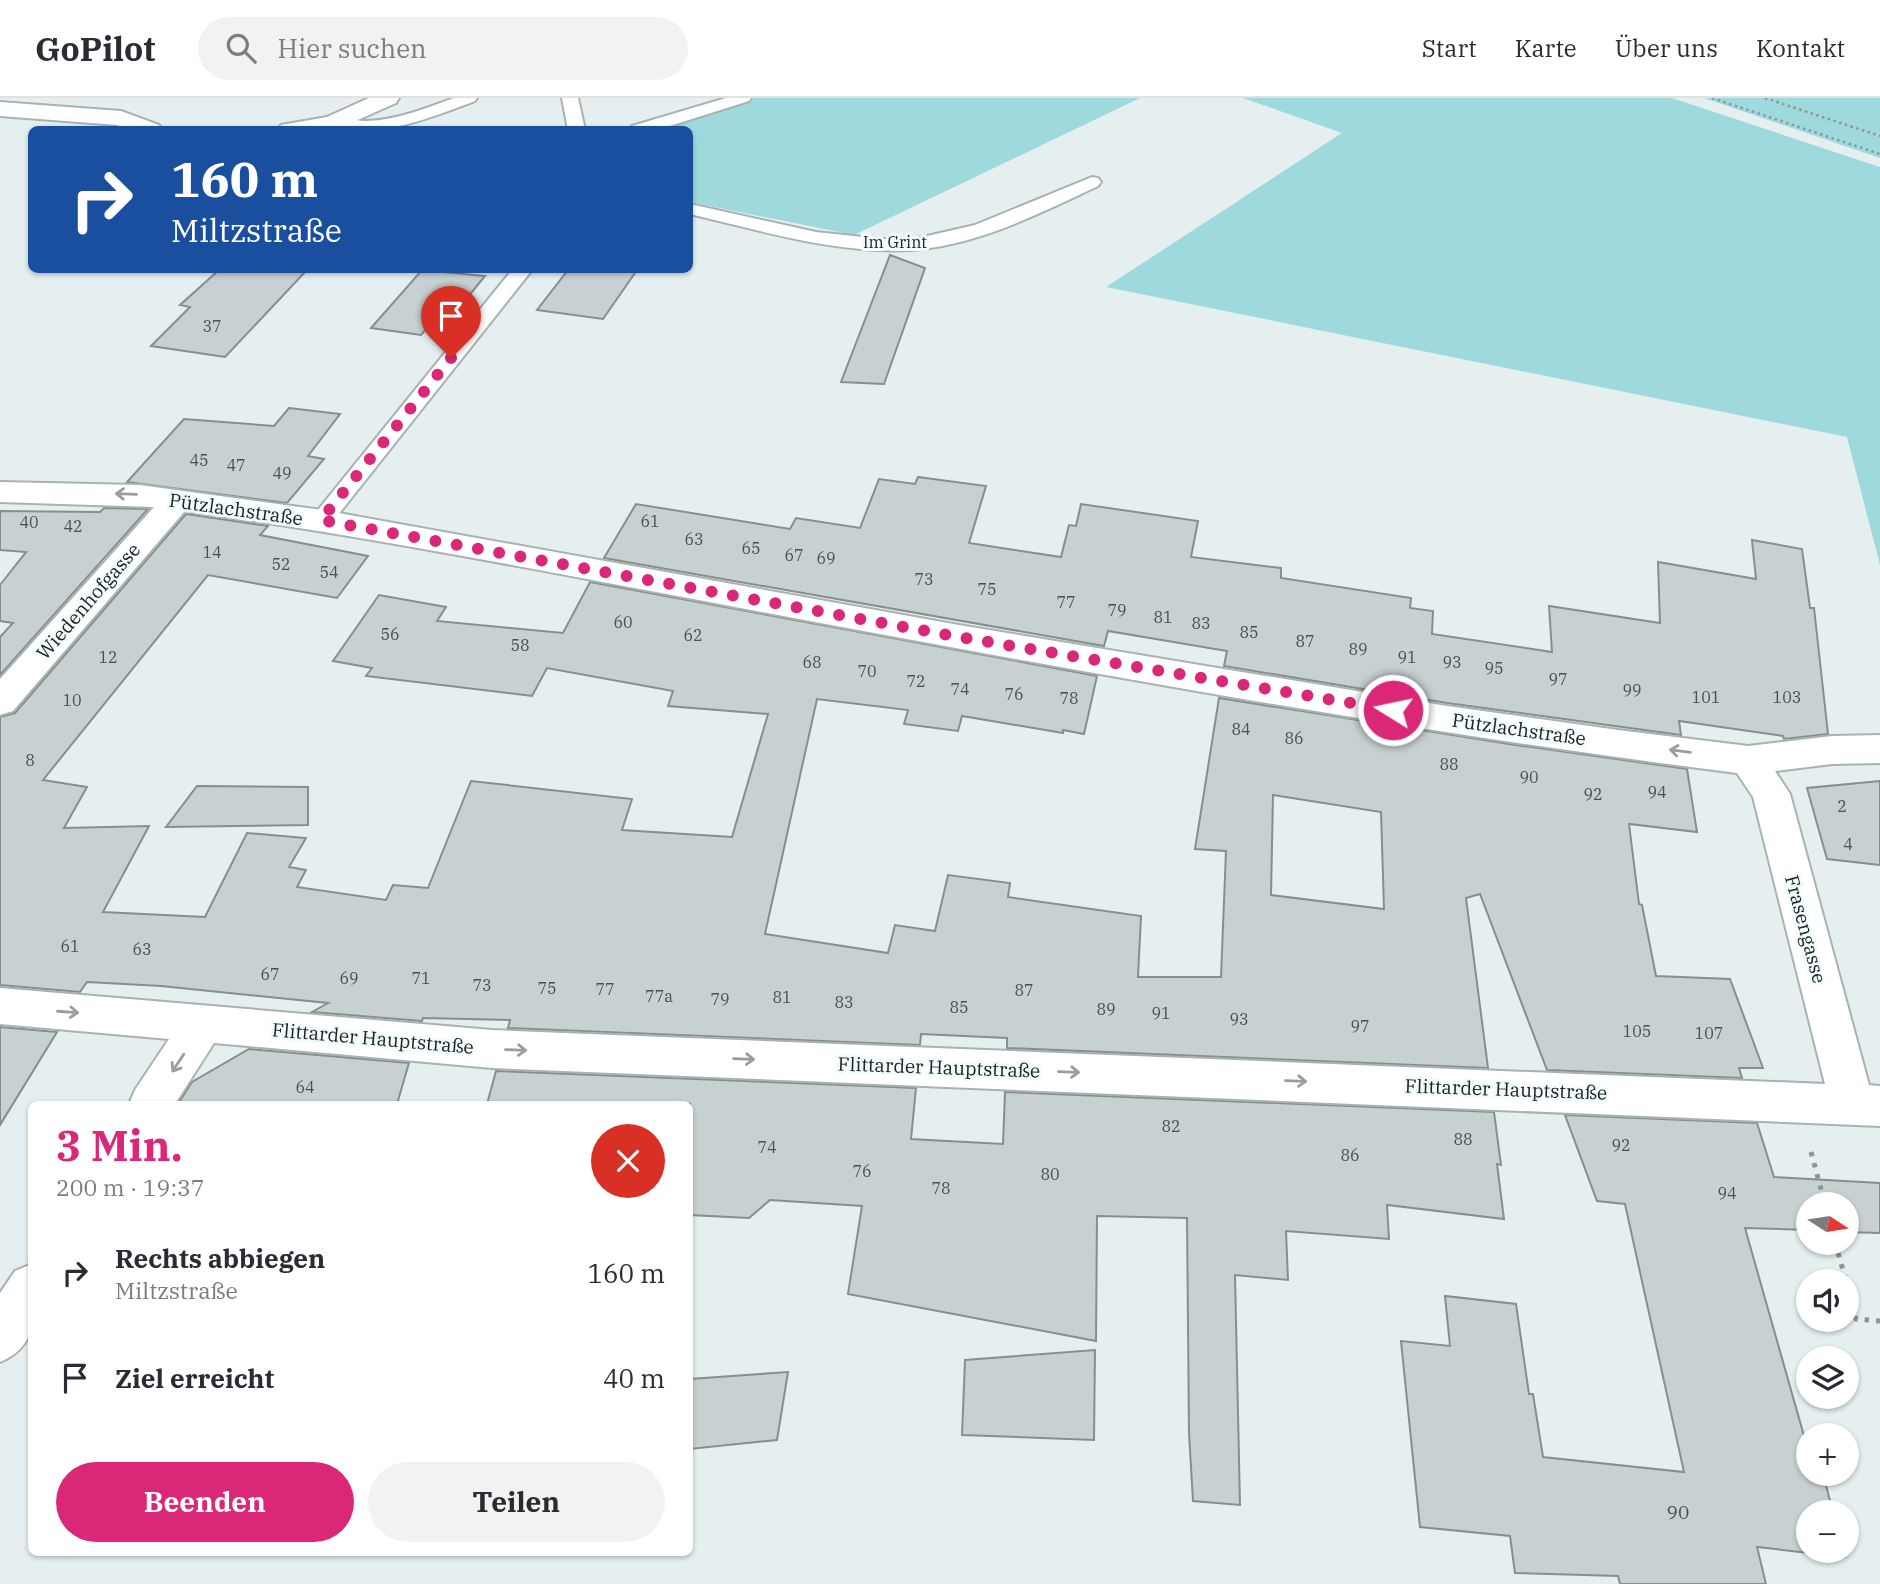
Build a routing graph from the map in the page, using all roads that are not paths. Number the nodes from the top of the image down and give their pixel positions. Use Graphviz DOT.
graph roads {
  1 [pos="388,98"];
  2 [pos="469,98"];
  3 [pos="570,98"];
  4 [pos="743,98"];
  5 [pos="0,109"];
  6 [pos="333,123"];
  7 [pos="141,126"];
  8 [pos="314,126"];
  9 [pos="347,126"];
  10 [pos="374,126"];
  11 [pos="576,126"];
  12 [pos="651,126"];
  13 [pos="1092,182"];
  14 [pos="693,210"];
  15 [pos="520,273"];
  16 [pos="0,492"];
  17 [pos="177,500"];
  18 [pos="321,520"];
  19 [pos="0,702"];
  20 [pos="1880,749"];
  21 [pos="1748,760"];
  22 [pos="0,1006"];
  23 [pos="204,1022"];
  24 [pos="153,1101"];
  25 [pos="1866,1105"];
  26 [pos="28,1294"];
  27 [pos="0,1337"];
  1 -- 6 [label="street"];
  2 -- 10 [label="lane"];
  3 -- 11 [label="lane"];
  4 -- 12 [label="lane"];
  5 -- 7 [label="street"];
  6 -- 8 [label="street"];
  6 -- 9 [label="lane"];
  13 -- 14 [label="lane, Im Grint"];
  15 -- 18 [label="lane"];
  17 -- 16 [label="street, Pützlachstraße, one-way"];
  17 -- 18 [label="street, Pützlachstraße"];
  17 -- 19 [label="street, Wiedenhofgasse"];
  21 -- 18 [label="street, Pützlachstraße, one-way"];
  20 -- 21 [label="street, Pützlachstraße"];
  21 -- 25 [label="street, Frasengasse"];
  22 -- 23 [label="street, Flittarder Hauptstraße, one-way"];
  23 -- 24 [label="street, one-way"];
  23 -- 25 [label="street, Flittarder Hauptstraße, one-way"];
  26 -- 27 [label="street"];
}
